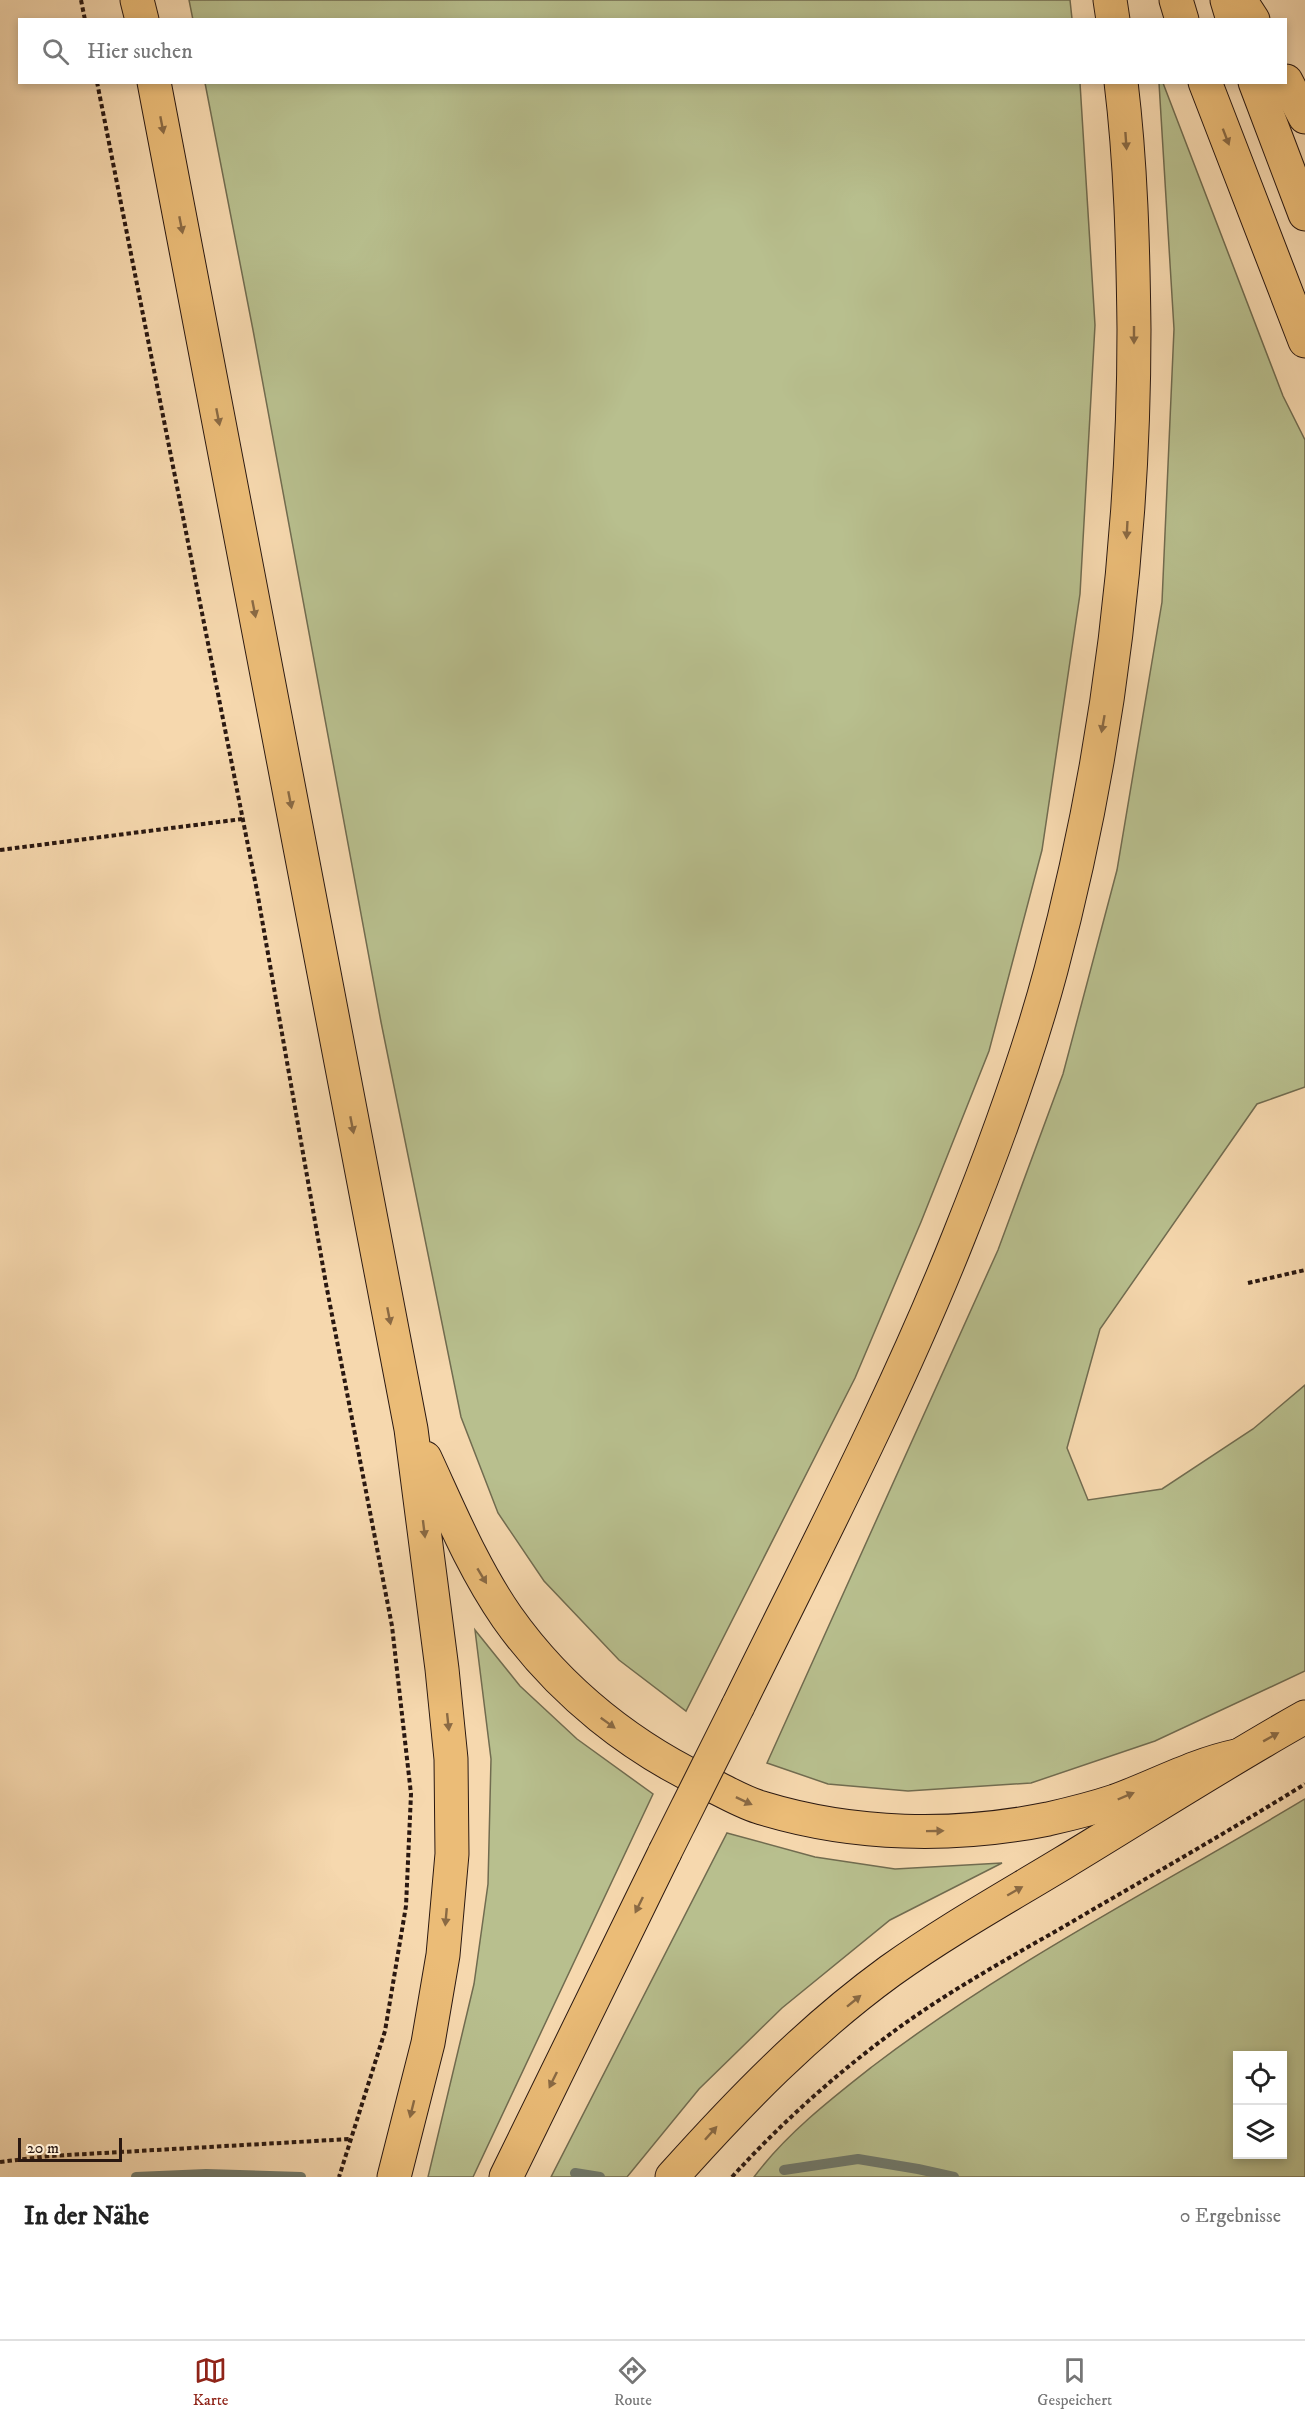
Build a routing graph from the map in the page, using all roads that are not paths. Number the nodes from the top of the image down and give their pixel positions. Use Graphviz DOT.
graph roads {
  1 [pos="137,0"];
  2 [pos="144,0"];
  3 [pos="1110,0"];
  4 [pos="1176,0"];
  5 [pos="1227,0"];
  6 [pos="1240,0"];
  7 [pos="142,18"];
  8 [pos="143,18"];
  9 [pos="1113,18"];
  10 [pos="1181,18"];
  11 [pos="1232,18"];
  12 [pos="1252,18"];
  13 [pos="1287,83"];
  14 [pos="154,84"];
  15 [pos="1121,84"];
  16 [pos="1205,84"];
  17 [pos="1256,84"];
  18 [pos="1305,117"];
  19 [pos="1305,214"];
  20 [pos="1305,342"];
  21 [pos="411,1429"];
  22 [pos="1305,1717"];
  23 [pos="1236,1756"];
  24 [pos="394,2177"];
  25 [pos="506,2177"];
  26 [pos="672,2177"];
  1 -- 7 [label="main road"];
  2 -- 8 [label="main road"];
  3 -- 9 [label="main road"];
  4 -- 10 [label="main road"];
  5 -- 11 [label="main road"];
  6 -- 12 [label="main road"];
  13 -- 18 [label="main road"];
  14 -- 21 [label="main road, one-way"];
  15 -- 25 [label="main road, one-way, bridge"];
  16 -- 20 [label="main road, one-way"];
  17 -- 19 [label="main road"];
  21 -- 23 [label="main road, one-way"];
  21 -- 24 [label="main road, one-way"];
  23 -- 22 [label="main road, one-way"];
  26 -- 23 [label="main road, one-way"];
}
